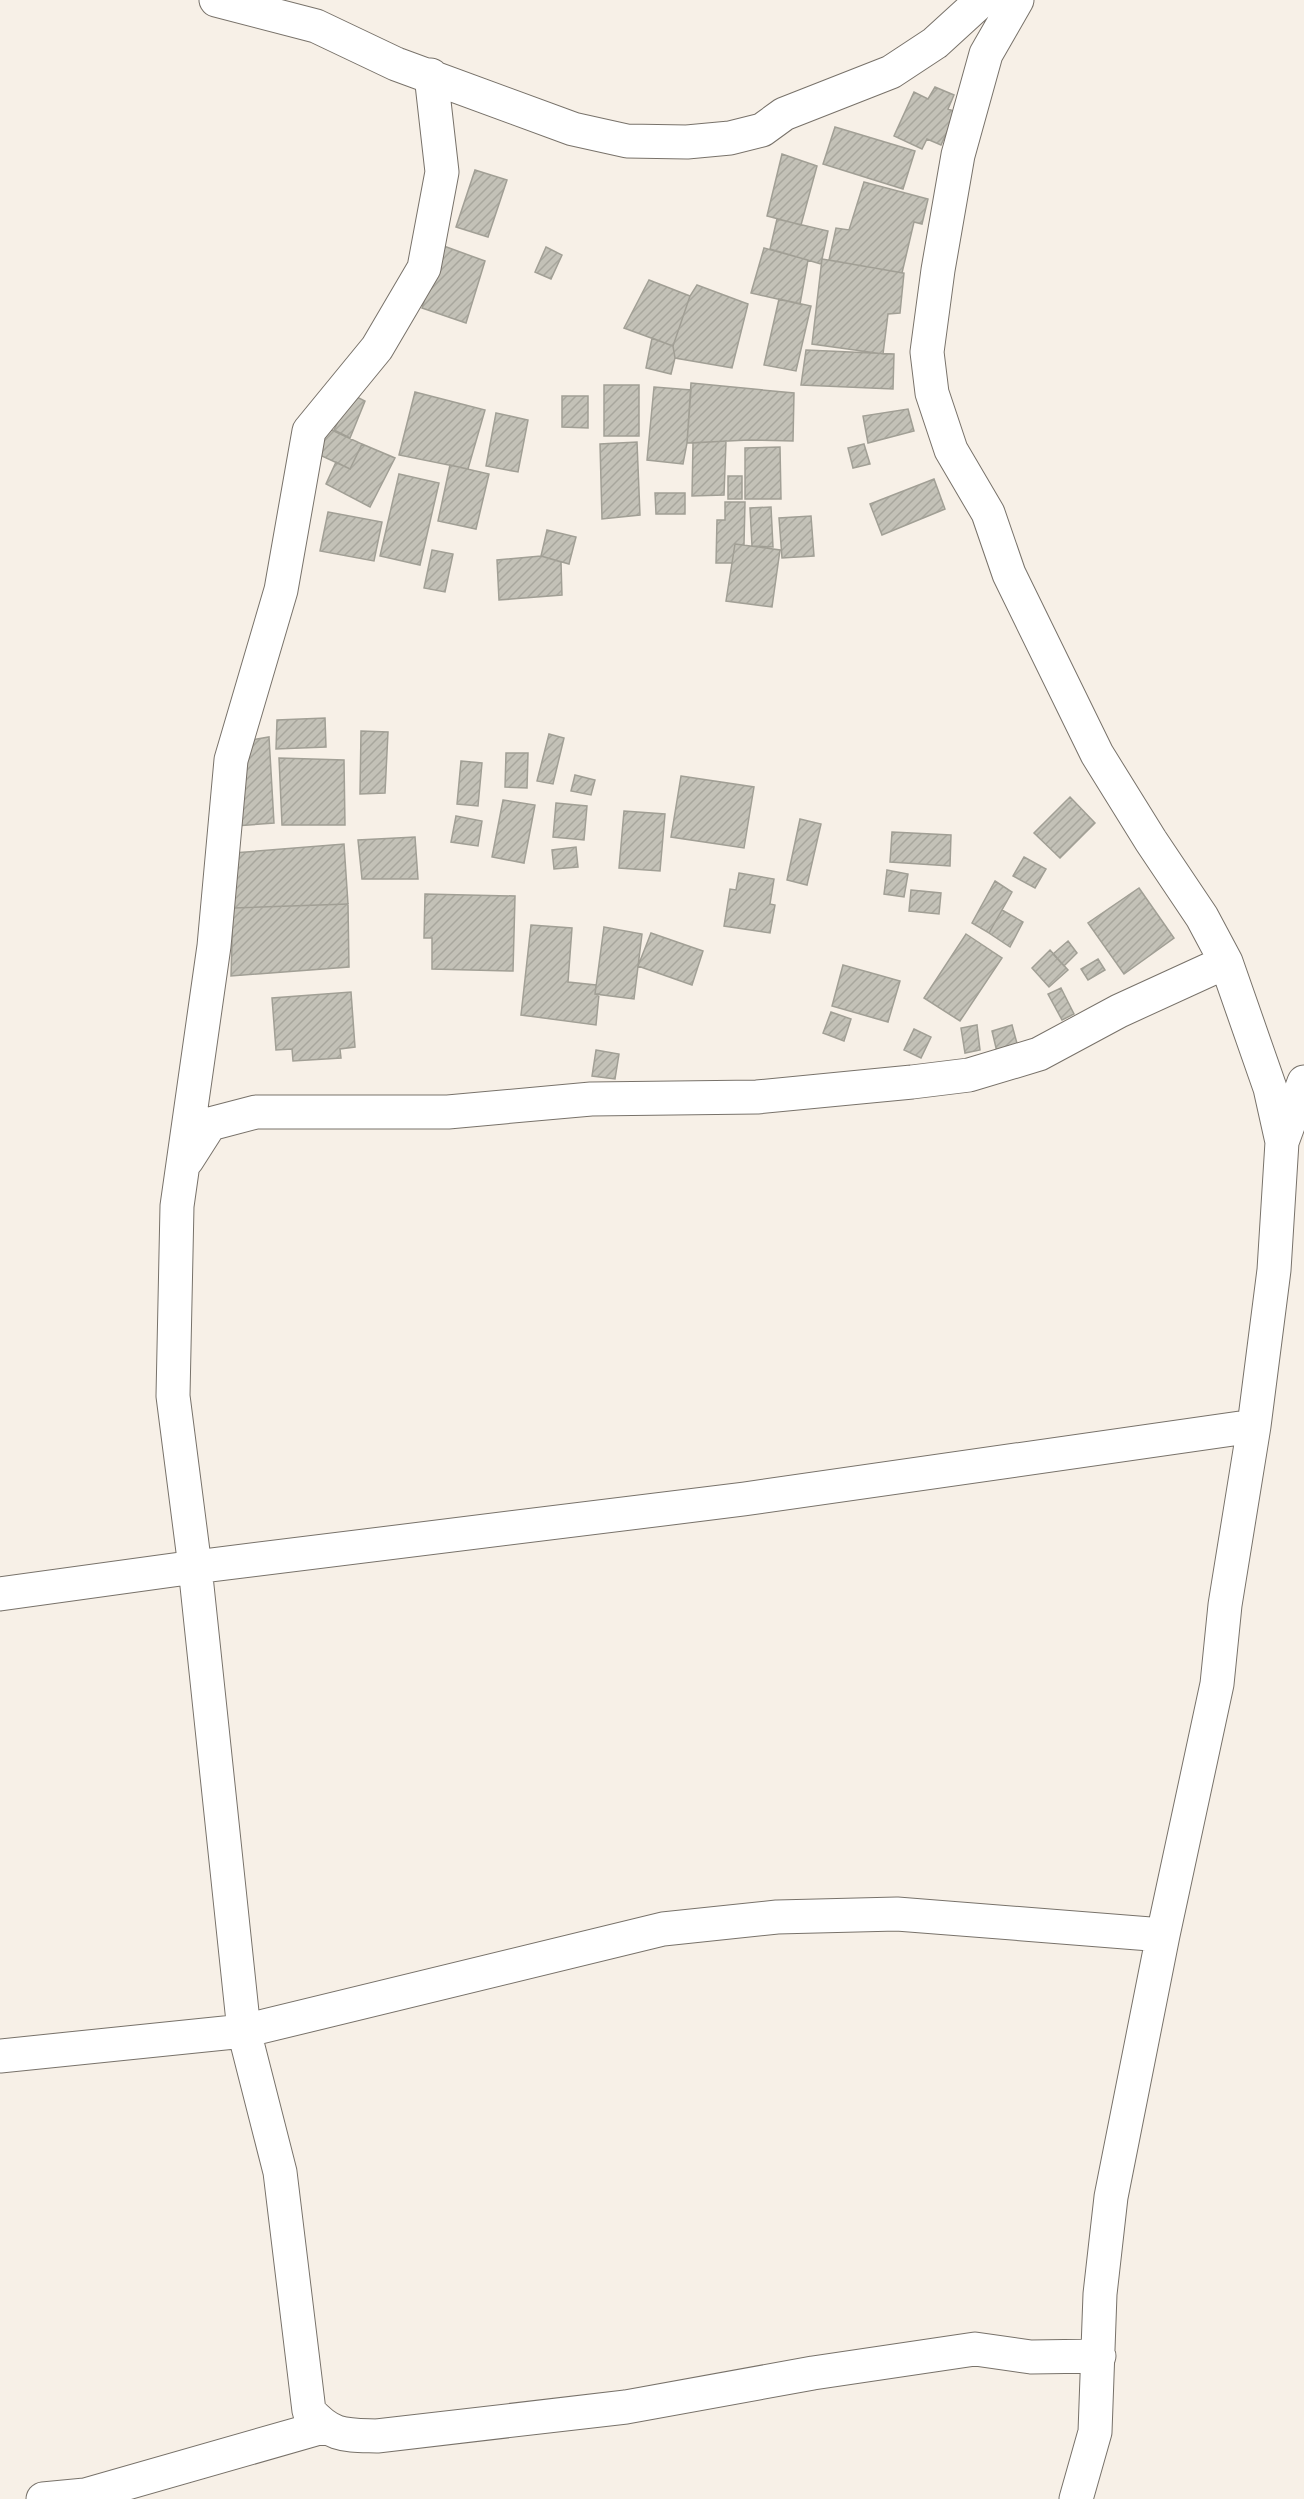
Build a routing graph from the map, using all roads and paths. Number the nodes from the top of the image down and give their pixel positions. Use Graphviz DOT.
graph roads {
  1 [pos="216,0"];
  2 [pos="982,0"];
  3 [pos="1017,0"];
  4 [pos="431,75"];
  5 [pos="1226,962"];
  6 [pos="1304,1082"];
  7 [pos="1282,1142"];
  8 [pos="181,1169"];
  9 [pos="1254,1426"];
  10 [pos="195,1567"];
  11 [pos="0,1594"];
  12 [pos="1162,1935"];
  13 [pos="244,2031"];
  14 [pos="0,2056"];
  15 [pos="1099,2356"];
  16 [pos="323,2427"];
  17 [pos="43,2499"];
  18 [pos="1076,2499"];
  1 -- 4 [label="street"];
  2 -- 4 [label="street"];
  3 -- 5 [label="street"];
  4 -- 8 [label="street"];
  5 -- 7 [label="street"];
  5 -- 8 [label="street"];
  6 -- 7 [label="street"];
  7 -- 9 [label="street"];
  8 -- 10 [label="street"];
  9 -- 10 [label="street"];
  9 -- 12 [label="street"];
  10 -- 11 [label="street"];
  10 -- 13 [label="street"];
  12 -- 13 [label="street"];
  12 -- 15 [label="street"];
  13 -- 14 [label="street"];
  13 -- 16 [label="street"];
  15 -- 16 [label="street"];
  15 -- 18 [label="street"];
  16 -- 17 [label="street"];
}
